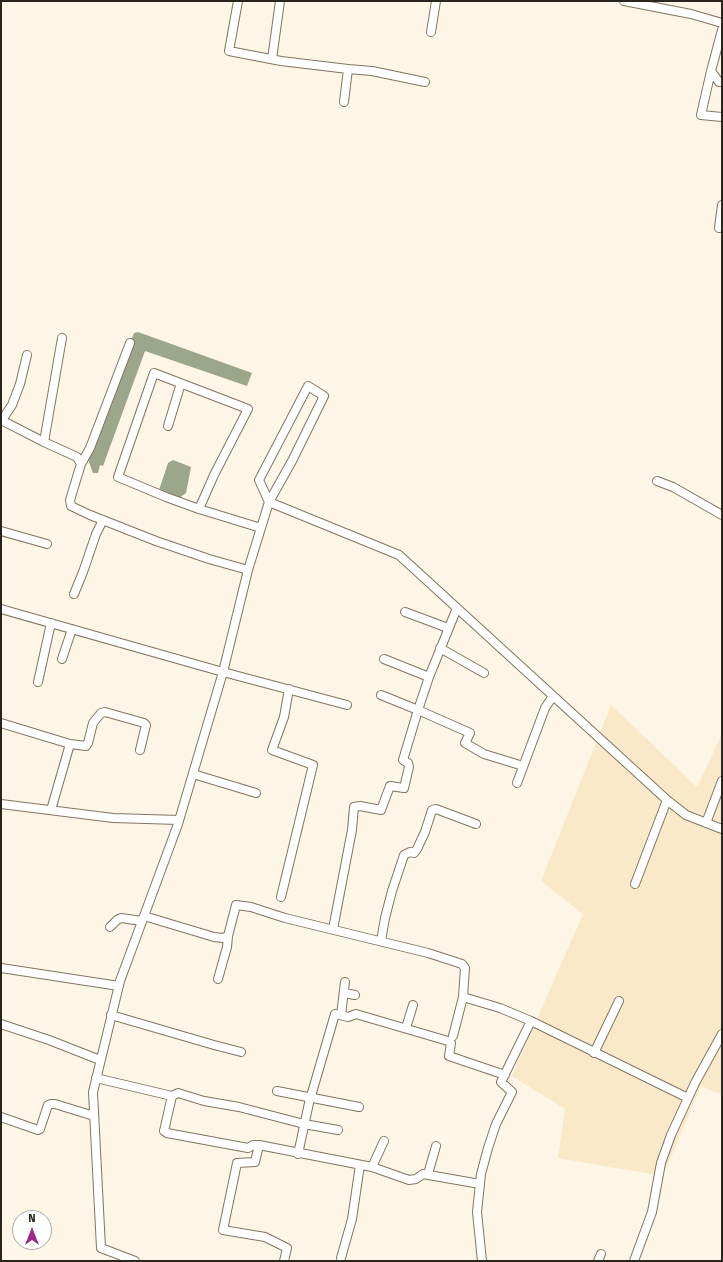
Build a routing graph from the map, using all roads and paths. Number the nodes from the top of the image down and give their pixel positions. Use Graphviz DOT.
graph roads {
  1 [pos="238,1"];
  2 [pos="280,1"];
  3 [pos="436,1"];
  4 [pos="624,1"];
  5 [pos="722,23"];
  6 [pos="722,30"];
  7 [pos="431,32"];
  8 [pos="272,58"];
  9 [pos="348,69"];
  10 [pos="711,71"];
  11 [pos="425,82"];
  12 [pos="722,82"];
  13 [pos="344,102"];
  14 [pos="722,117"];
  15 [pos="722,205"];
  16 [pos="719,228"];
  17 [pos="62,338"];
  18 [pos="130,343"];
  19 [pos="27,355"];
  20 [pos="182,383"];
  21 [pos="1,420"];
  22 [pos="168,426"];
  23 [pos="44,442"];
  24 [pos="81,464"];
  25 [pos="657,481"];
  26 [pos="269,502"];
  27 [pos="199,509"];
  28 [pos="722,515"];
  29 [pos="103,520"];
  30 [pos="261,528"];
  31 [pos="1,531"];
  32 [pos="47,544"];
  33 [pos="248,570"];
  34 [pos="74,594"];
  35 [pos="456,608"];
  36 [pos="1,609"];
  37 [pos="405,612"];
  38 [pos="51,623"];
  39 [pos="448,628"];
  40 [pos="72,629"];
  41 [pos="440,648"];
  42 [pos="62,659"];
  43 [pos="384,659"];
  44 [pos="223,672"];
  45 [pos="484,673"];
  46 [pos="429,677"];
  47 [pos="38,682"];
  48 [pos="289,689"];
  49 [pos="381,695"];
  50 [pos="553,696"];
  51 [pos="347,705"];
  52 [pos="418,710"];
  53 [pos="1,723"];
  54 [pos="70,744"];
  55 [pos="140,750"];
  56 [pos="523,766"];
  57 [pos="193,774"];
  58 [pos="722,781"];
  59 [pos="516,783"];
  60 [pos="256,793"];
  61 [pos="667,800"];
  62 [pos="1,804"];
  63 [pos="51,810"];
  64 [pos="179,820"];
  65 [pos="706,823"];
  66 [pos="476,824"];
  67 [pos="722,829"];
  68 [pos="635,884"];
  69 [pos="281,897"];
  70 [pos="143,918"];
  71 [pos="110,926"];
  72 [pos="333,929"];
  73 [pos="228,936"];
  74 [pos="381,941"];
  75 [pos="1,969"];
  76 [pos="218,979"];
  77 [pos="345,982"];
  78 [pos="119,986"];
  79 [pos="344,993"];
  80 [pos="355,995"];
  81 [pos="463,997"];
  82 [pos="619,1001"];
  83 [pos="413,1005"];
  84 [pos="111,1015"];
  85 [pos="341,1015"];
  86 [pos="531,1021"];
  87 [pos="1,1024"];
  88 [pos="406,1028"];
  89 [pos="722,1034"];
  90 [pos="453,1036"];
  91 [pos="241,1052"];
  92 [pos="594,1052"];
  93 [pos="100,1060"];
  94 [pos="504,1075"];
  95 [pos="96,1078"];
  96 [pos="277,1091"];
  97 [pos="172,1096"];
  98 [pos="312,1097"];
  99 [pos="688,1098"];
  100 [pos="359,1107"];
  101 [pos="94,1116"];
  102 [pos="1,1117"];
  103 [pos="304,1124"];
  104 [pos="338,1130"];
  105 [pos="384,1141"];
  106 [pos="259,1145"];
  107 [pos="436,1146"];
  108 [pos="298,1154"];
  109 [pos="360,1165"];
  110 [pos="372,1168"];
  111 [pos="428,1174"];
  112 [pos="480,1184"];
  113 [pos="112,1253"];
  114 [pos="341,1258"];
  115 [pos="110,1261"];
  116 [pos="135,1261"];
  117 [pos="284,1261"];
  118 [pos="482,1261"];
  119 [pos="634,1261"];
  1 -- 8 [label="street"];
  2 -- 8 [label="street"];
  3 -- 7 [label="street"];
  4 -- 5 [label="street"];
  6 -- 10 [label="street"];
  8 -- 9 [label="street"];
  9 -- 11 [label="street"];
  9 -- 13 [label="street"];
  10 -- 12 [label="street"];
  10 -- 14 [label="street"];
  15 -- 16 [label="street"];
  17 -- 23 [label="street"];
  18 -- 24 [label="street"];
  19 -- 21 [label="street"];
  20 -- 22 [label="street"];
  20 -- 27 [label="street"];
  20 -- 27 [label="street"];
  21 -- 23 [label="street"];
  23 -- 24 [label="street"];
  24 -- 29 [label="street"];
  25 -- 28 [label="street"];
  26 -- 26 [label="street"];
  26 -- 30 [label="street"];
  26 -- 35 [label="street"];
  27 -- 30 [label="street"];
  29 -- 33 [label="street"];
  29 -- 34 [label="street"];
  30 -- 33 [label="street"];
  31 -- 32 [label="street"];
  33 -- 44 [label="street"];
  35 -- 39 [label="street"];
  35 -- 50 [label="street"];
  36 -- 38 [label="street"];
  37 -- 39 [label="street"];
  38 -- 40 [label="street"];
  38 -- 47 [label="street"];
  39 -- 41 [label="street"];
  40 -- 42 [label="street"];
  40 -- 44 [label="street"];
  41 -- 45 [label="street"];
  41 -- 46 [label="street"];
  43 -- 46 [label="street"];
  44 -- 48 [label="street"];
  44 -- 57 [label="street"];
  46 -- 52 [label="street"];
  48 -- 51 [label="street"];
  48 -- 69 [label="street"];
  49 -- 52 [label="street"];
  50 -- 56 [label="street"];
  50 -- 61 [label="street"];
  52 -- 56 [label="street"];
  52 -- 72 [label="street"];
  53 -- 54 [label="street"];
  54 -- 55 [label="street"];
  54 -- 63 [label="street"];
  56 -- 59 [label="street"];
  57 -- 60 [label="street"];
  57 -- 64 [label="street"];
  58 -- 65 [label="street"];
  61 -- 65 [label="street"];
  61 -- 68 [label="street"];
  62 -- 63 [label="street"];
  63 -- 64 [label="street"];
  64 -- 70 [label="street"];
  65 -- 67 [label="street"];
  66 -- 74 [label="street"];
  70 -- 71 [label="street"];
  70 -- 73 [label="street"];
  70 -- 78 [label="street"];
  72 -- 73 [label="street"];
  72 -- 74 [label="street"];
  73 -- 76 [label="street"];
  74 -- 81 [label="street"];
  75 -- 78 [label="street"];
  77 -- 79 [label="street"];
  78 -- 84 [label="street"];
  79 -- 80 [label="street"];
  79 -- 85 [label="street"];
  81 -- 86 [label="street"];
  81 -- 90 [label="street"];
  82 -- 92 [label="street"];
  83 -- 88 [label="street"];
  84 -- 91 [label="street"];
  84 -- 93 [label="street"];
  85 -- 88 [label="street"];
  85 -- 98 [label="street"];
  86 -- 92 [label="street"];
  86 -- 94 [label="street"];
  87 -- 93 [label="street"];
  88 -- 94 [label="street"];
  89 -- 99 [label="street"];
  92 -- 99 [label="street"];
  93 -- 95 [label="street"];
  94 -- 112 [label="street"];
  95 -- 97 [label="street"];
  95 -- 101 [label="street"];
  96 -- 98 [label="street"];
  97 -- 103 [label="street"];
  97 -- 106 [label="street"];
  98 -- 100 [label="street"];
  98 -- 103 [label="street"];
  99 -- 119 [label="street"];
  101 -- 102 [label="street"];
  101 -- 113 [label="street"];
  103 -- 104 [label="street"];
  103 -- 108 [label="street"];
  105 -- 110 [label="street"];
  106 -- 108 [label="street"];
  106 -- 117 [label="street"];
  107 -- 111 [label="street"];
  108 -- 109 [label="street"];
  109 -- 110 [label="street"];
  109 -- 114 [label="street"];
  110 -- 111 [label="street"];
  111 -- 112 [label="street"];
  112 -- 118 [label="street"];
  113 -- 115 [label="street"];
  113 -- 116 [label="street"];
}
